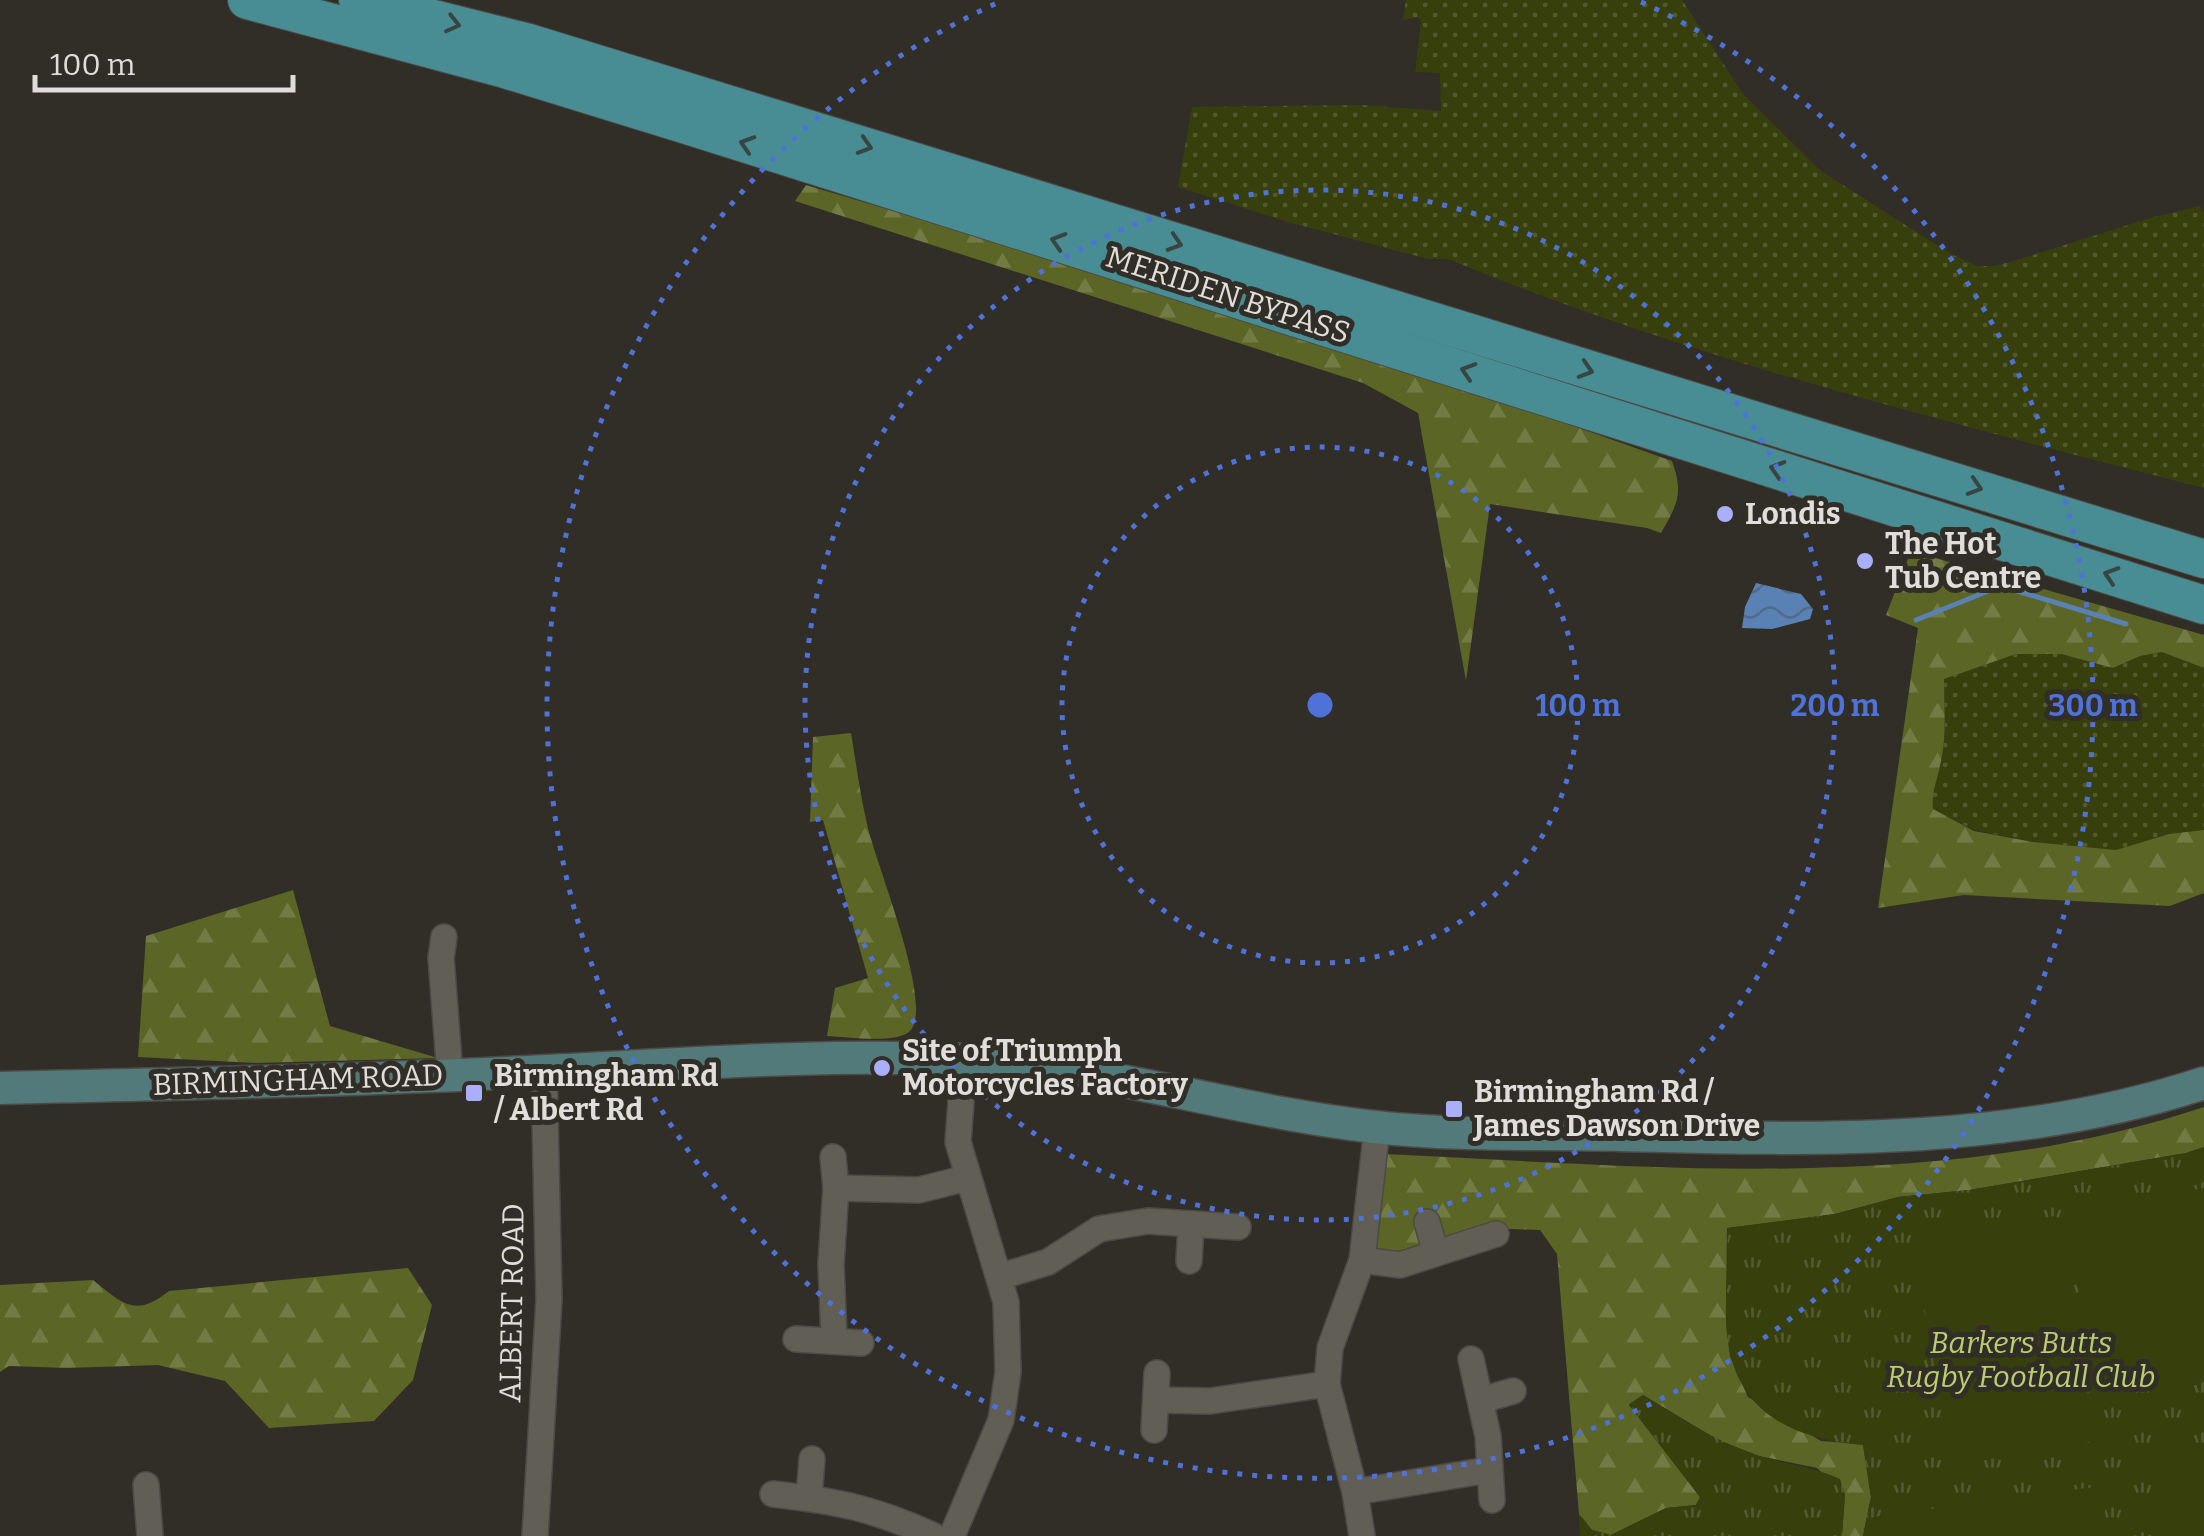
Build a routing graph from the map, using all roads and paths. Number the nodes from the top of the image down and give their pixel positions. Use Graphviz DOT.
graph roads {
  1 [pos="247,0"];
  2 [pos="358,0"];
  3 [pos="2204,558"];
  4 [pos="2204,604"];
  5 [pos="444,936"];
  6 [pos="964,1060"];
  7 [pos="544,1071"];
  8 [pos="450,1076"];
  9 [pos="2204,1082"];
  10 [pos="0,1088"];
  11 [pos="1377,1128"];
  12 [pos="833,1157"];
  13 [pos="967,1178"];
  14 [pos="836,1188"];
  15 [pos="1427,1222"];
  16 [pos="1191,1224"];
  17 [pos="1238,1227"];
  18 [pos="1496,1234"];
  19 [pos="1436,1254"];
  20 [pos="1362,1260"];
  21 [pos="1189,1262"];
  22 [pos="999,1277"];
  23 [pos="796,1339"];
  24 [pos="834,1339"];
  25 [pos="861,1343"];
  26 [pos="1471,1360"];
  27 [pos="1157,1374"];
  28 [pos="1327,1384"];
  29 [pos="1514,1392"];
  30 [pos="1158,1400"];
  31 [pos="1482,1400"];
  32 [pos="1154,1430"];
  33 [pos="812,1459"];
  34 [pos="1488,1470"];
  35 [pos="146,1485"];
  36 [pos="1355,1492"];
  37 [pos="773,1494"];
  38 [pos="809,1498"];
  39 [pos="1492,1500"];
  40 [pos="150,1536"];
  41 [pos="534,1536"];
  42 [pos="934,1536"];
  43 [pos="952,1536"];
  44 [pos="1362,1536"];
  4 -- 1 [label="highway, MERIDEN BYPASS, one-way"];
  2 -- 3 [label="highway, MERIDEN BYPASS, one-way"];
  5 -- 8 [label="street"];
  6 -- 7 [label="main road, BIRMINGHAM ROAD"];
  6 -- 11 [label="main road, BIRMINGHAM ROAD"];
  6 -- 13 [label="street"];
  7 -- 8 [label="main road, BIRMINGHAM ROAD"];
  7 -- 41 [label="street, ALBERT ROAD"];
  8 -- 10 [label="main road, BIRMINGHAM ROAD"];
  9 -- 11 [label="main road, BIRMINGHAM ROAD"];
  11 -- 20 [label="street"];
  12 -- 14 [label="street"];
  13 -- 14 [label="street"];
  13 -- 22 [label="street"];
  14 -- 24 [label="street"];
  15 -- 19 [label="street"];
  16 -- 17 [label="street"];
  16 -- 21 [label="street"];
  16 -- 22 [label="street"];
  18 -- 19 [label="street"];
  19 -- 20 [label="street"];
  20 -- 28 [label="street"];
  22 -- 43 [label="street"];
  23 -- 24 [label="street"];
  24 -- 25 [label="street"];
  26 -- 31 [label="street"];
  27 -- 30 [label="street"];
  28 -- 30 [label="street"];
  28 -- 36 [label="street"];
  29 -- 31 [label="street"];
  30 -- 32 [label="street"];
  31 -- 34 [label="street"];
  33 -- 38 [label="street"];
  34 -- 36 [label="street"];
  34 -- 39 [label="street"];
  35 -- 40 [label="street"];
  36 -- 44 [label="street"];
  37 -- 38 [label="street"];
  38 -- 42 [label="street"];
}
